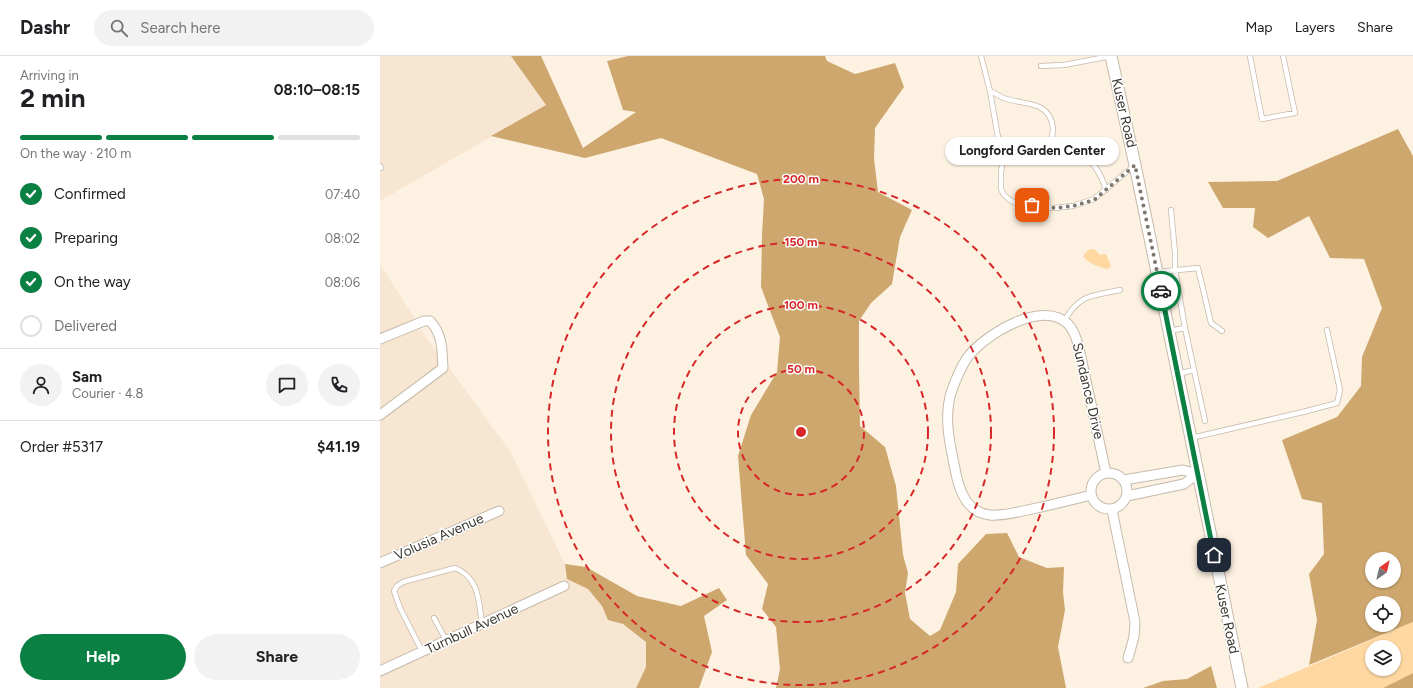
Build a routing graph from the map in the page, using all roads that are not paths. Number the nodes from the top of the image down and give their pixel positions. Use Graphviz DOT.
graph roads {
  1 [pos="981,56"];
  2 [pos="1111,56"];
  3 [pos="1250,56"];
  4 [pos="1282,56"];
  5 [pos="1041,66"];
  6 [pos="990,90"];
  7 [pos="1051,152"];
  8 [pos="1004,155"];
  9 [pos="1135,165"];
  10 [pos="1106,190"];
  11 [pos="1047,198"];
  12 [pos="1046,207"];
  13 [pos="1171,210"];
  14 [pos="1175,270"];
  15 [pos="1157,272"];
  16 [pos="1120,290"];
  17 [pos="1064,321"];
  18 [pos="1185,328"];
  19 [pos="1327,330"];
  20 [pos="1169,331"];
  21 [pos="1222,331"];
  22 [pos="380,339"];
  23 [pos="1194,370"];
  24 [pos="1177,374"];
  25 [pos="380,415"];
  26 [pos="1205,421"];
  27 [pos="1191,438"];
  28 [pos="1106,473"];
  29 [pos="1197,474"];
  30 [pos="1124,480"];
  31 [pos="1091,495"];
  32 [pos="1127,496"];
  33 [pos="1112,510"];
  34 [pos="498,511"];
  35 [pos="380,564"];
  36 [pos="564,586"];
  37 [pos="434,618"];
  38 [pos="482,624"];
  39 [pos="446,640"];
  40 [pos="422,651"];
  41 [pos="1128,658"];
  42 [pos="380,671"];
  43 [pos="1242,688"];
  1 -- 6 [label="lane"];
  2 -- 5 [label="lane"];
  2 -- 9 [label="street, Kuser Road"];
  3 -- 4 [label="lane"];
  6 -- 7 [label="lane"];
  6 -- 8 [label="lane"];
  7 -- 8 [label="lane"];
  7 -- 10 [label="lane"];
  8 -- 12 [label="lane"];
  9 -- 10 [label="lane"];
  9 -- 15 [label="street, Kuser Road"];
  10 -- 12 [label="lane"];
  11 -- 12 [label="lane"];
  13 -- 14 [label="lane"];
  14 -- 15 [label="lane"];
  14 -- 18 [label="lane"];
  14 -- 21 [label="lane"];
  15 -- 20 [label="street, Kuser Road"];
  16 -- 17 [label="lane"];
  17 -- 28 [label="street, Sundance Drive"];
  17 -- 31 [label="street"];
  18 -- 20 [label="lane"];
  18 -- 23 [label="lane"];
  19 -- 27 [label="lane"];
  20 -- 24 [label="street, Kuser Road"];
  22 -- 25 [label="street"];
  23 -- 24 [label="lane"];
  23 -- 26 [label="lane"];
  24 -- 27 [label="street, Kuser Road"];
  27 -- 29 [label="street, Kuser Road"];
  28 -- 30 [label="street"];
  28 -- 31 [label="street"];
  29 -- 30 [label="street"];
  29 -- 32 [label="street"];
  29 -- 43 [label="street, Kuser Road"];
  30 -- 32 [label="street"];
  31 -- 33 [label="street"];
  32 -- 33 [label="street"];
  33 -- 41 [label="street"];
  34 -- 35 [label="street, Volusia Avenue"];
  36 -- 38 [label="street, Turnbull Avenue"];
  37 -- 39 [label="lane"];
  38 -- 39 [label="street, Turnbull Avenue"];
  38 -- 40 [label="lane"];
  39 -- 40 [label="street, Turnbull Avenue"];
  40 -- 42 [label="street, Turnbull Avenue"];
}
